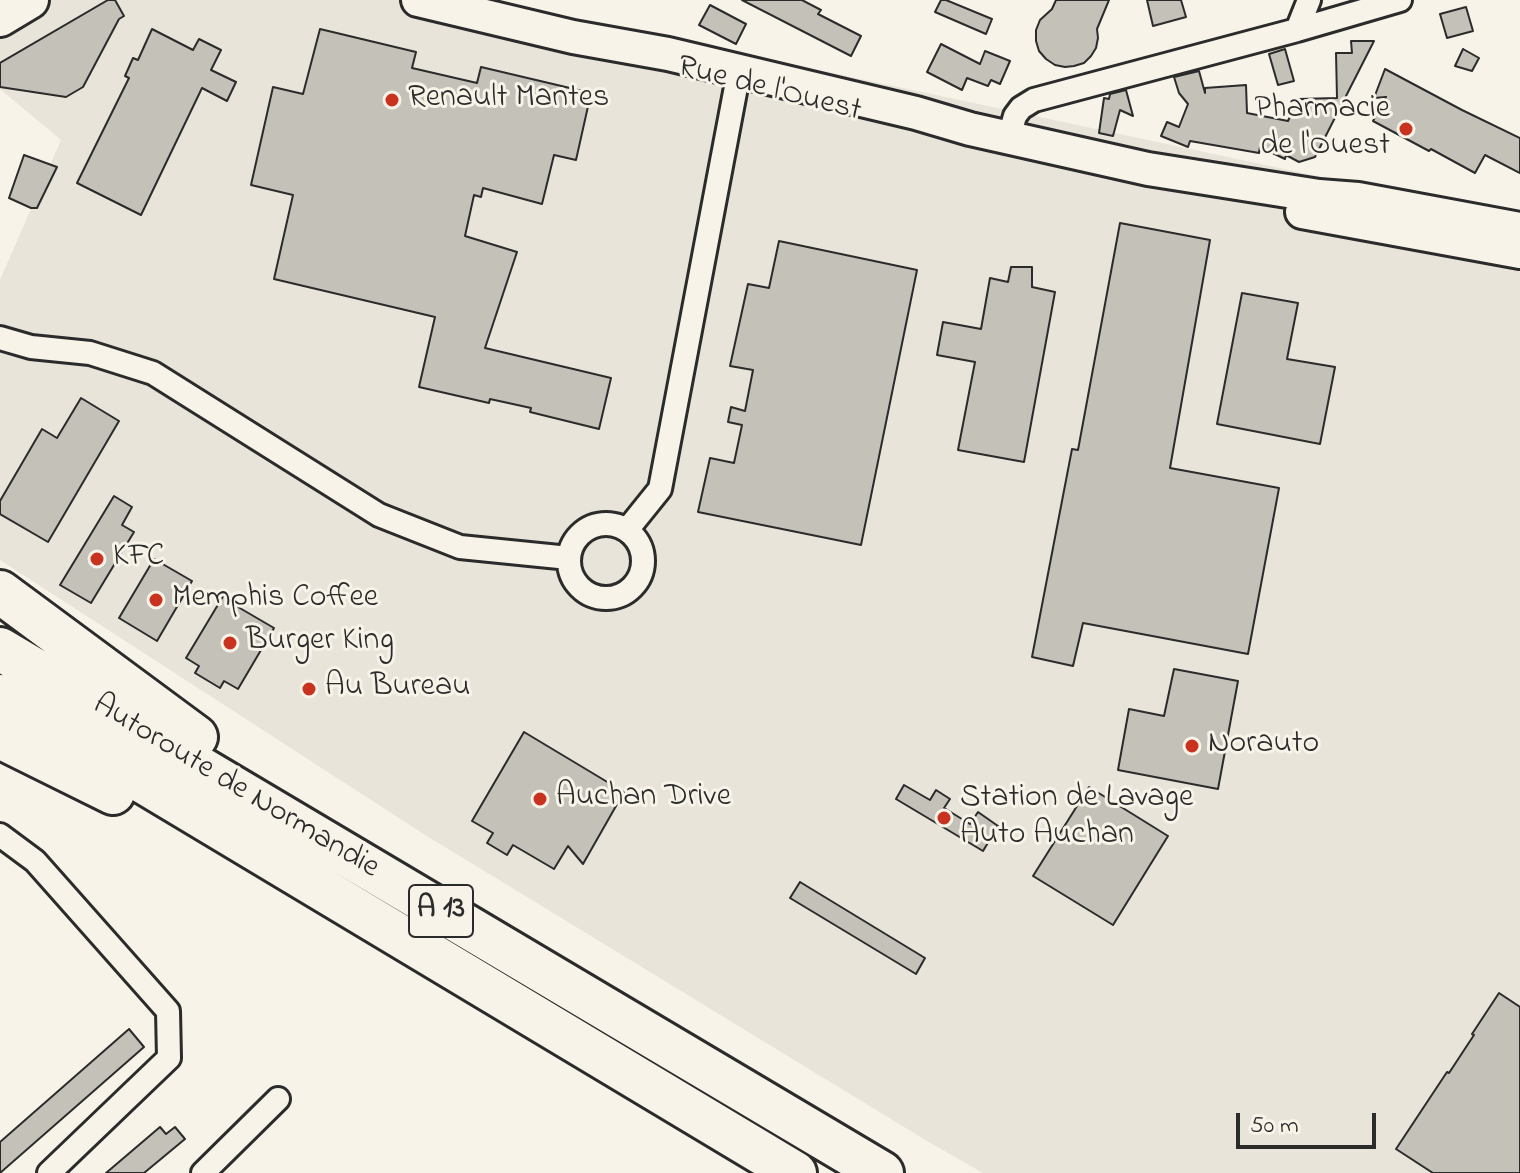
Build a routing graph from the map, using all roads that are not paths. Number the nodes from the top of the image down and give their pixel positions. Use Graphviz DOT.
graph roads {
  1 [pos="418,0"];
  2 [pos="1309,0"];
  3 [pos="1400,0"];
  4 [pos="1297,30"];
  5 [pos="738,78"];
  6 [pos="1009,137"];
  7 [pos="1148,169"];
  8 [pos="1520,229"];
  9 [pos="1520,252"];
  10 [pos="0,338"];
  11 [pos="627,530"];
  12 [pos="569,558"];
  13 [pos="0,592"];
  14 [pos="0,649"];
  15 [pos="0,696"];
  16 [pos="0,737"];
  17 [pos="305,830"];
  18 [pos="0,835"];
  19 [pos="322,889"];
  20 [pos="278,1099"];
  21 [pos="49,1173"];
  22 [pos="203,1173"];
  23 [pos="795,1173"];
  24 [pos="882,1173"];
  1 -- 5 [label="main road, Rue de l'Ouest"];
  2 -- 4 [label="street"];
  3 -- 4 [label="street"];
  4 -- 6 [label="street"];
  5 -- 6 [label="main road, Rue de l'Ouest"];
  5 -- 11 [label="street"];
  6 -- 7 [label="main road, Rue de l'Ouest"];
  7 -- 8 [label="main road"];
  7 -- 9 [label="main road"];
  10 -- 12 [label="street"];
  11 -- 12 [label="street"];
  11 -- 12 [label="street"];
  13 -- 17 [label="highway"];
  14 -- 17 [label="highway, Autoroute de Normandie / A 13"];
  15 -- 19 [label="highway, Autoroute de Normandie / A 13"];
  16 -- 19 [label="highway"];
  17 -- 24 [label="highway, Autoroute de Normandie / A 13"];
  18 -- 21 [label="street"];
  19 -- 23 [label="highway, Autoroute de Normandie / A 13"];
  20 -- 22 [label="street"];
}
